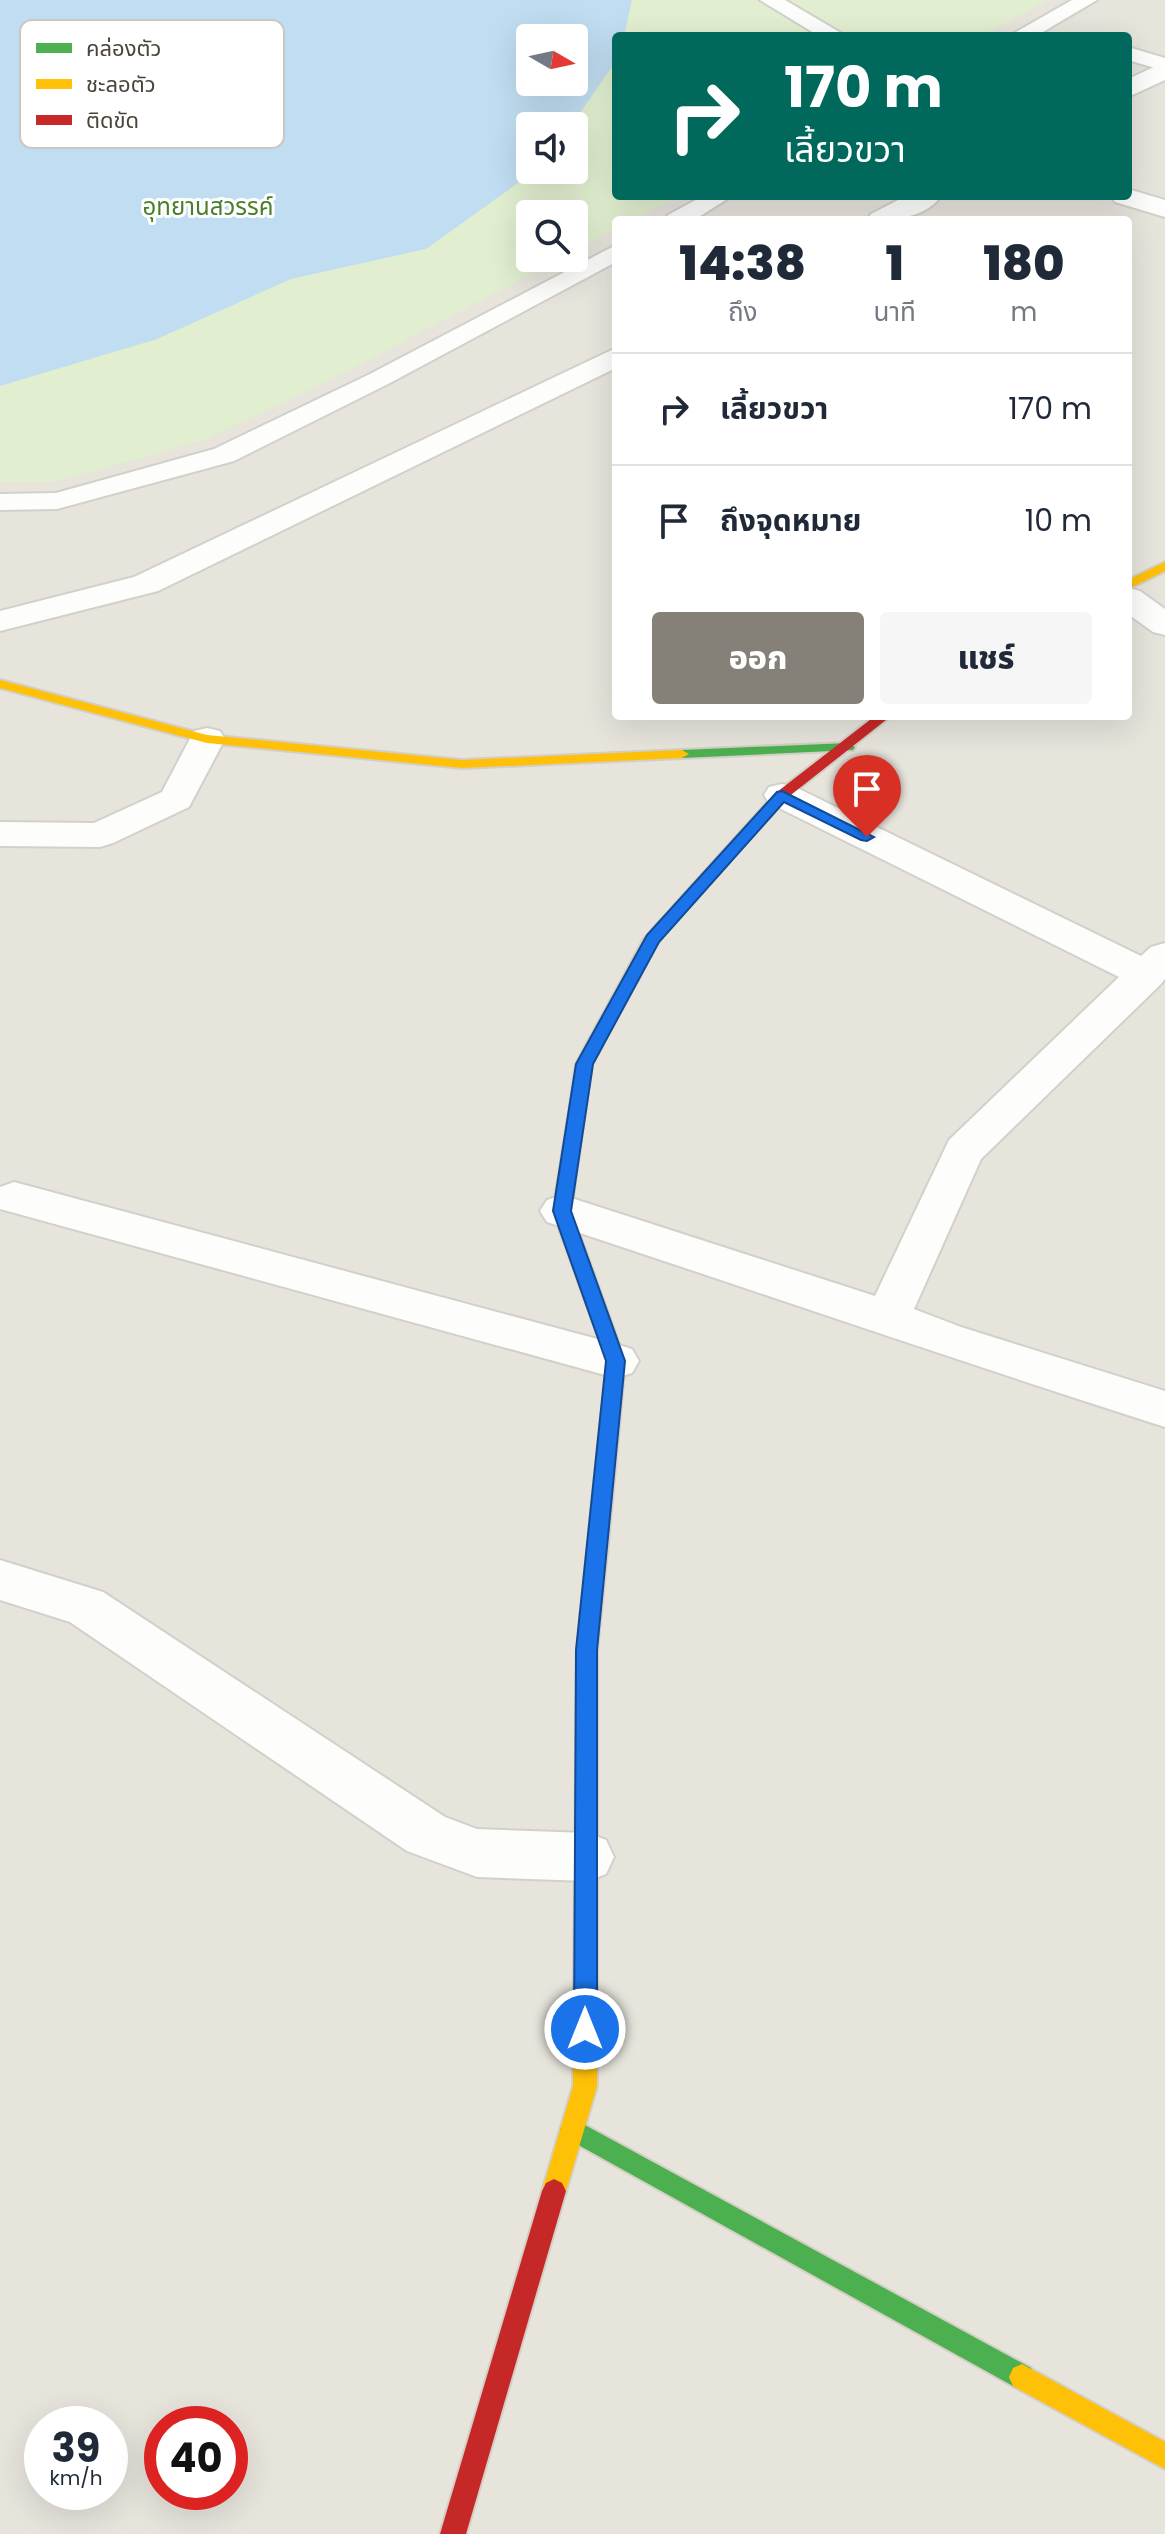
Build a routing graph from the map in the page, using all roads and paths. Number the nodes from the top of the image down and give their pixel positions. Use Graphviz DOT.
graph roads {
  1 [pos="770,0"];
  2 [pos="1087,0"];
  3 [pos="1040,25"];
  4 [pos="828,32"];
  5 [pos="1027,32"];
  6 [pos="1063,32"];
  7 [pos="1132,55"];
  8 [pos="1165,67"];
  9 [pos="1132,87"];
  10 [pos="1132,198"];
  11 [pos="713,200"];
  12 [pos="919,200"];
  13 [pos="1165,209"];
  14 [pos="683,216"];
  15 [pos="889,216"];
  16 [pos="612,254"];
  17 [pos="612,359"];
  18 [pos="0,502"];
  19 [pos="1165,566"];
  20 [pos="1132,583"];
  21 [pos="1132,601"];
  22 [pos="0,621"];
  23 [pos="1165,625"];
  24 [pos="0,684"];
  25 [pos="879,720"];
  26 [pos="207,739"];
  27 [pos="848,747"];
  28 [pos="782,795"];
  29 [pos="0,834"];
  30 [pos="1156,965"];
  31 [pos="14,1198"];
  32 [pos="562,1211"];
  33 [pos="888,1317"];
  34 [pos="616,1361"];
  35 [pos="1165,1409"];
  36 [pos="0,1580"];
  37 [pos="587,1857"];
  38 [pos="572,2129"];
  39 [pos="1165,2456"];
  40 [pos="453,2534"];
  1 -- 4 [label="lane"];
  2 -- 3 [label="lane"];
  3 -- 5 [label="lane"];
  3 -- 6 [label="lane"];
  7 -- 8 [label="lane"];
  8 -- 9 [label="street"];
  10 -- 13 [label="street"];
  11 -- 14 [label="lane"];
  12 -- 15 [label="street"];
  16 -- 18 [label="lane"];
  17 -- 22 [label="street"];
  19 -- 20 [label="street"];
  21 -- 23 [label="street"];
  24 -- 26 [label="street"];
  25 -- 27 [label="street"];
  26 -- 27 [label="street"];
  26 -- 29 [label="street"];
  27 -- 28 [label="street"];
  28 -- 30 [label="street"];
  28 -- 32 [label="street"];
  30 -- 33 [label="street"];
  31 -- 34 [label="street"];
  32 -- 33 [label="street"];
  32 -- 34 [label="street"];
  33 -- 35 [label="street"];
  34 -- 37 [label="street"];
  36 -- 37 [label="street"];
  37 -- 38 [label="street"];
  38 -- 39 [label="street"];
  38 -- 40 [label="street"];
}
